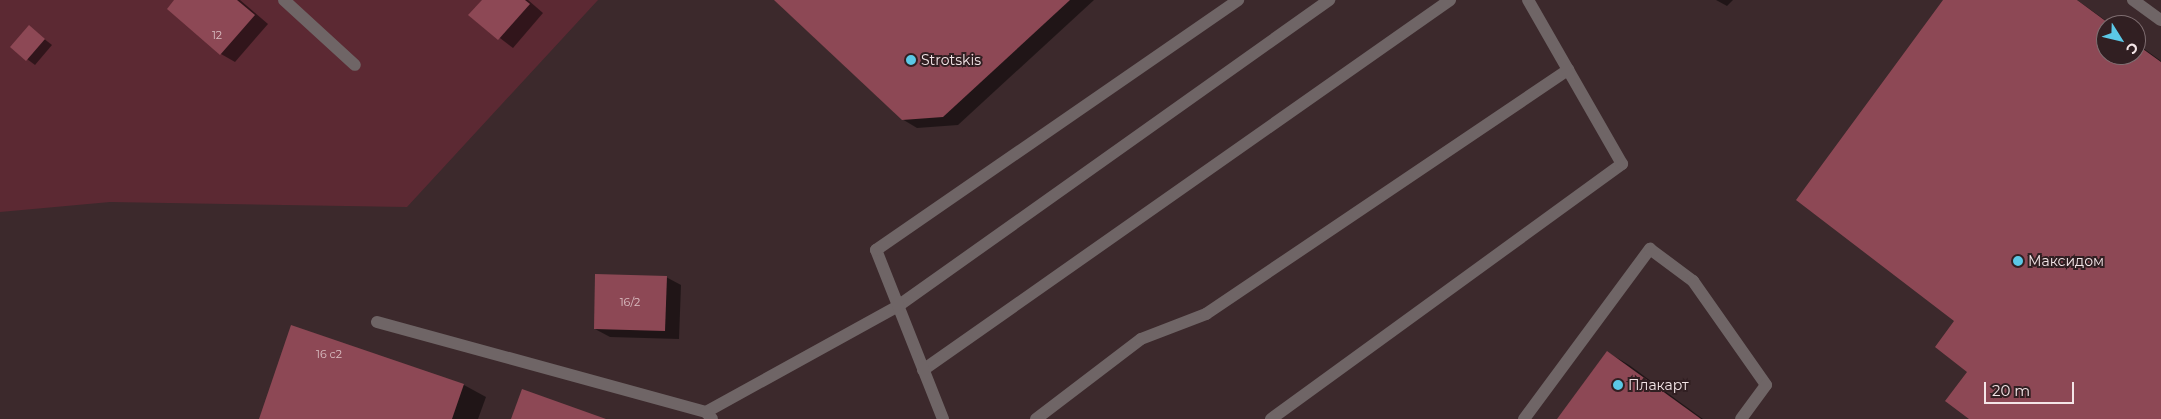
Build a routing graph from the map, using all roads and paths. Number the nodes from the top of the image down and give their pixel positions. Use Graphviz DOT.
graph roads {
  1 [pos="284,0"];
  2 [pos="1238,0"];
  3 [pos="1329,0"];
  4 [pos="1450,0"];
  5 [pos="1528,0"];
  6 [pos="2133,0"];
  7 [pos="2161,20"];
  8 [pos="355,65"];
  9 [pos="1568,70"];
  10 [pos="898,306"];
  11 [pos="377,322"];
  12 [pos="924,370"];
  13 [pos="709,415"];
  14 [pos="943,419"];
  15 [pos="1036,419"];
  16 [pos="1271,419"];
  17 [pos="1524,419"];
  18 [pos="1741,419"];
  1 -- 8 [label="lane"];
  2 -- 10 [label="lane"];
  3 -- 10 [label="lane"];
  4 -- 12 [label="lane"];
  5 -- 9 [label="lane"];
  6 -- 7 [label="lane"];
  9 -- 15 [label="lane"];
  9 -- 16 [label="lane"];
  10 -- 12 [label="lane"];
  10 -- 13 [label="lane"];
  11 -- 13 [label="lane"];
  12 -- 14 [label="lane"];
  17 -- 18 [label="lane"];
}
